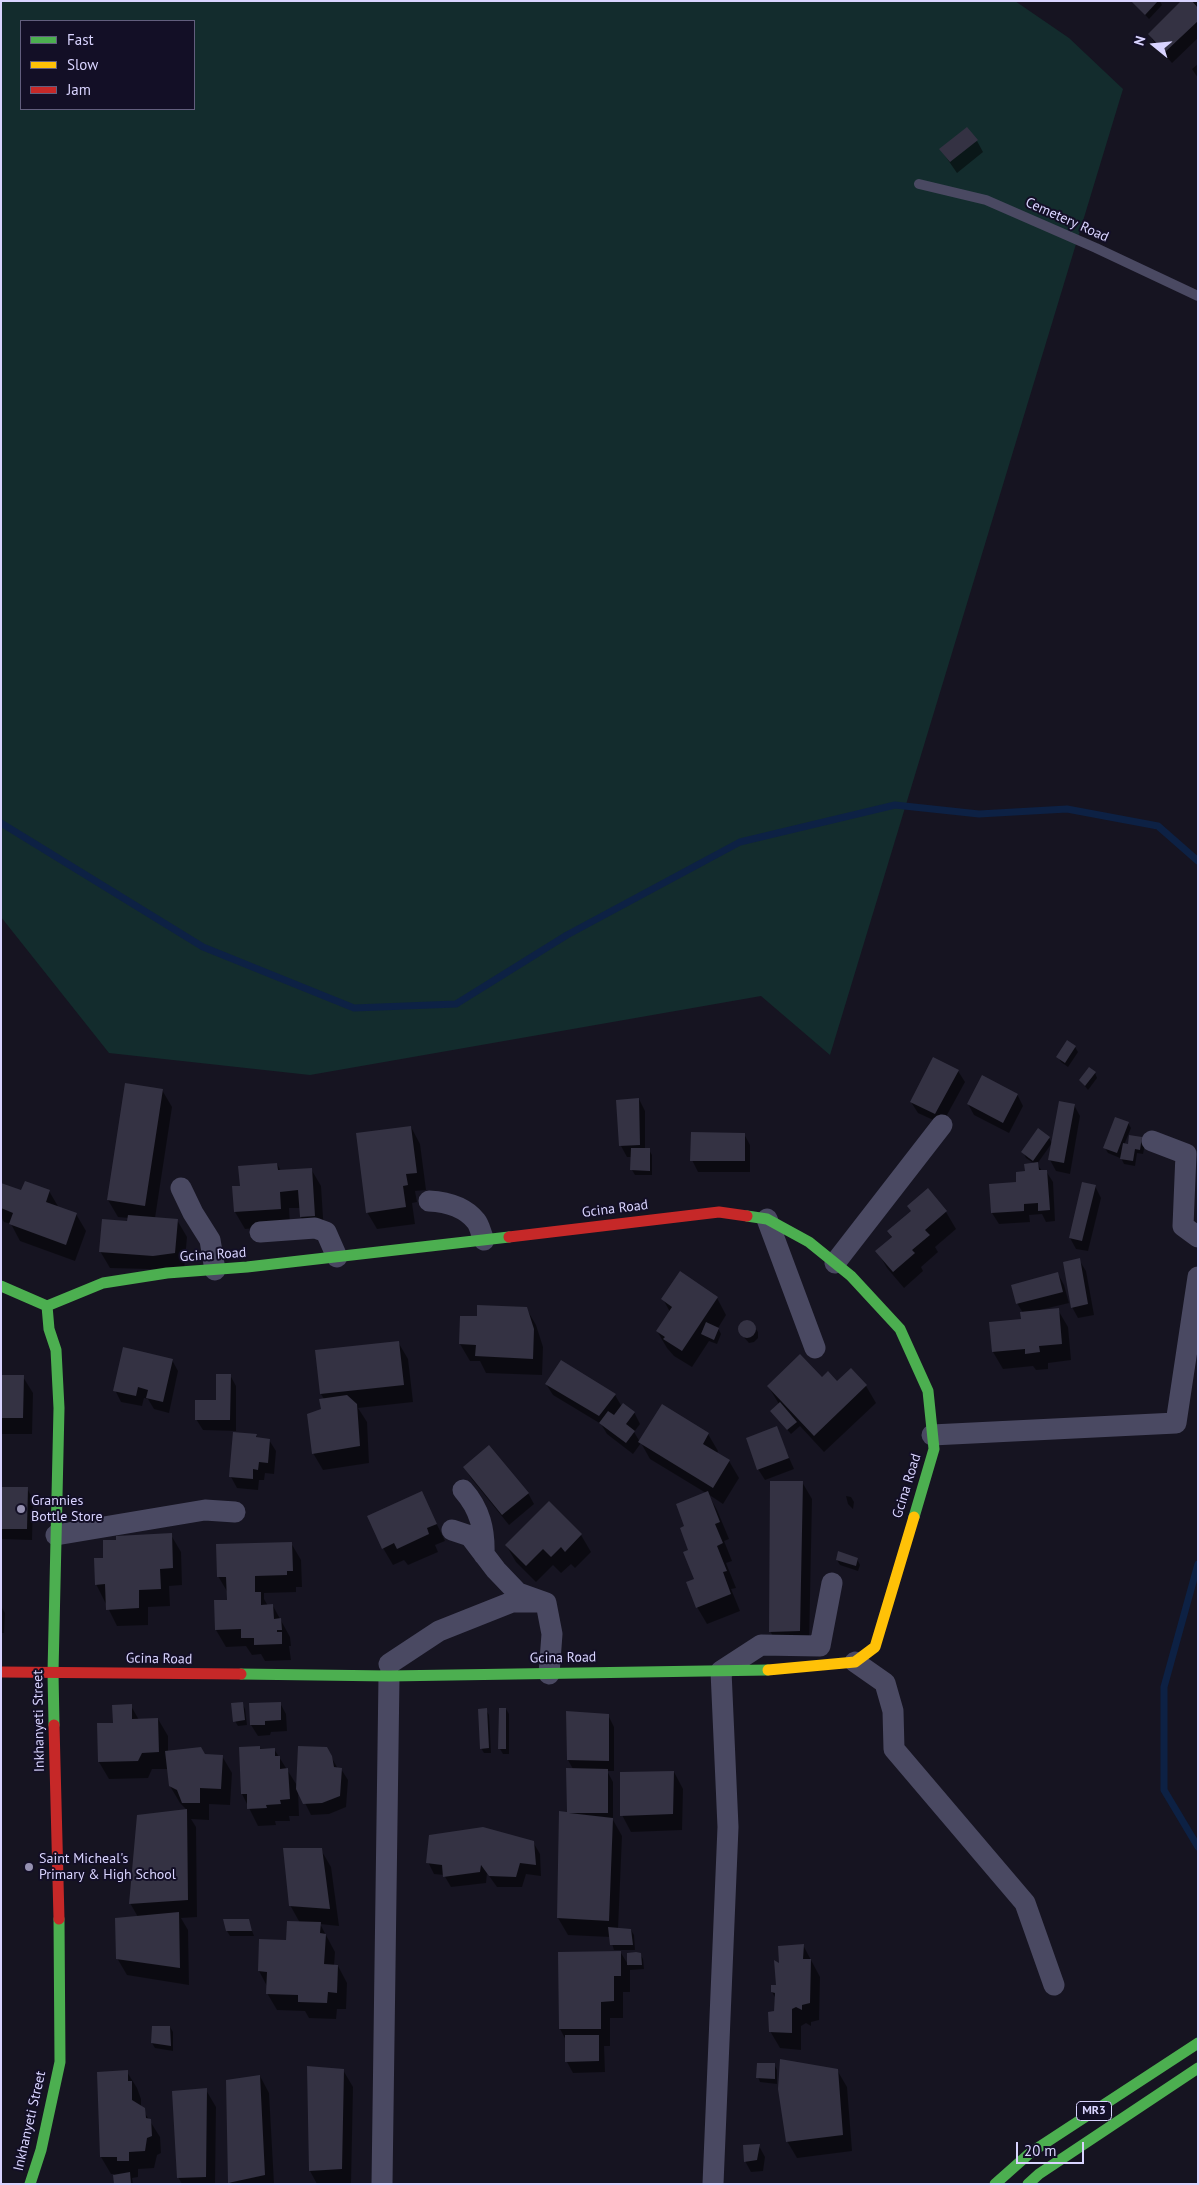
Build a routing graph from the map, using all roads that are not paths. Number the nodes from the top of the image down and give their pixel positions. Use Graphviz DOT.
graph roads {
  1 [pos="919,184"];
  2 [pos="1198,296"];
  3 [pos="942,1125"];
  4 [pos="1152,1141"];
  5 [pos="181,1188"];
  6 [pos="429,1201"];
  7 [pos="767,1219"];
  8 [pos="260,1232"];
  9 [pos="1198,1237"];
  10 [pos="484,1240"];
  11 [pos="337,1257"];
  12 [pos="835,1263"];
  13 [pos="215,1270"];
  14 [pos="1198,1277"];
  15 [pos="1,1286"];
  16 [pos="47,1306"];
  17 [pos="815,1348"];
  18 [pos="932,1435"];
  19 [pos="463,1490"];
  20 [pos="235,1512"];
  21 [pos="452,1530"];
  22 [pos="56,1535"];
  23 [pos="484,1555"];
  24 [pos="832,1584"];
  25 [pos="546,1603"];
  26 [pos="855,1662"];
  27 [pos="389,1670"];
  28 [pos="721,1671"];
  29 [pos="1,1672"];
  30 [pos="53,1672"];
  31 [pos="548,1674"];
  32 [pos="1054,1985"];
  33 [pos="1198,2044"];
  34 [pos="1198,2068"];
  35 [pos="30,2184"];
  36 [pos="382,2184"];
  37 [pos="713,2184"];
  38 [pos="995,2184"];
  39 [pos="1028,2184"];
  1 -- 2 [label="lane, Cemetery Road"];
  3 -- 12 [label="street"];
  4 -- 9 [label="street"];
  5 -- 13 [label="street"];
  6 -- 10 [label="street"];
  7 -- 10 [label="main road, Gcina Road"];
  7 -- 12 [label="main road, Gcina Road"];
  7 -- 17 [label="street"];
  8 -- 11 [label="street"];
  10 -- 11 [label="main road, Gcina Road"];
  11 -- 13 [label="main road, Gcina Road"];
  12 -- 18 [label="main road, Gcina Road"];
  13 -- 16 [label="main road, Gcina Road"];
  14 -- 18 [label="street"];
  15 -- 16 [label="main road"];
  16 -- 22 [label="main road, Inkhanyeti Street"];
  18 -- 26 [label="main road, Gcina Road"];
  19 -- 23 [label="street"];
  20 -- 22 [label="street"];
  21 -- 23 [label="street"];
  22 -- 30 [label="main road, Inkhanyeti Street"];
  23 -- 25 [label="street"];
  24 -- 28 [label="street"];
  25 -- 27 [label="street"];
  25 -- 31 [label="street"];
  26 -- 28 [label="main road, Gcina Road"];
  26 -- 32 [label="street"];
  27 -- 30 [label="main road, Gcina Road"];
  27 -- 31 [label="main road, Gcina Road"];
  27 -- 36 [label="street"];
  28 -- 31 [label="main road, Gcina Road"];
  28 -- 37 [label="street"];
  29 -- 30 [label="main road, Gcina Road"];
  30 -- 35 [label="main road, Inkhanyeti Street"];
  33 -- 38 [label="main road, MR3"];
  34 -- 39 [label="main road, MR3"];
}
